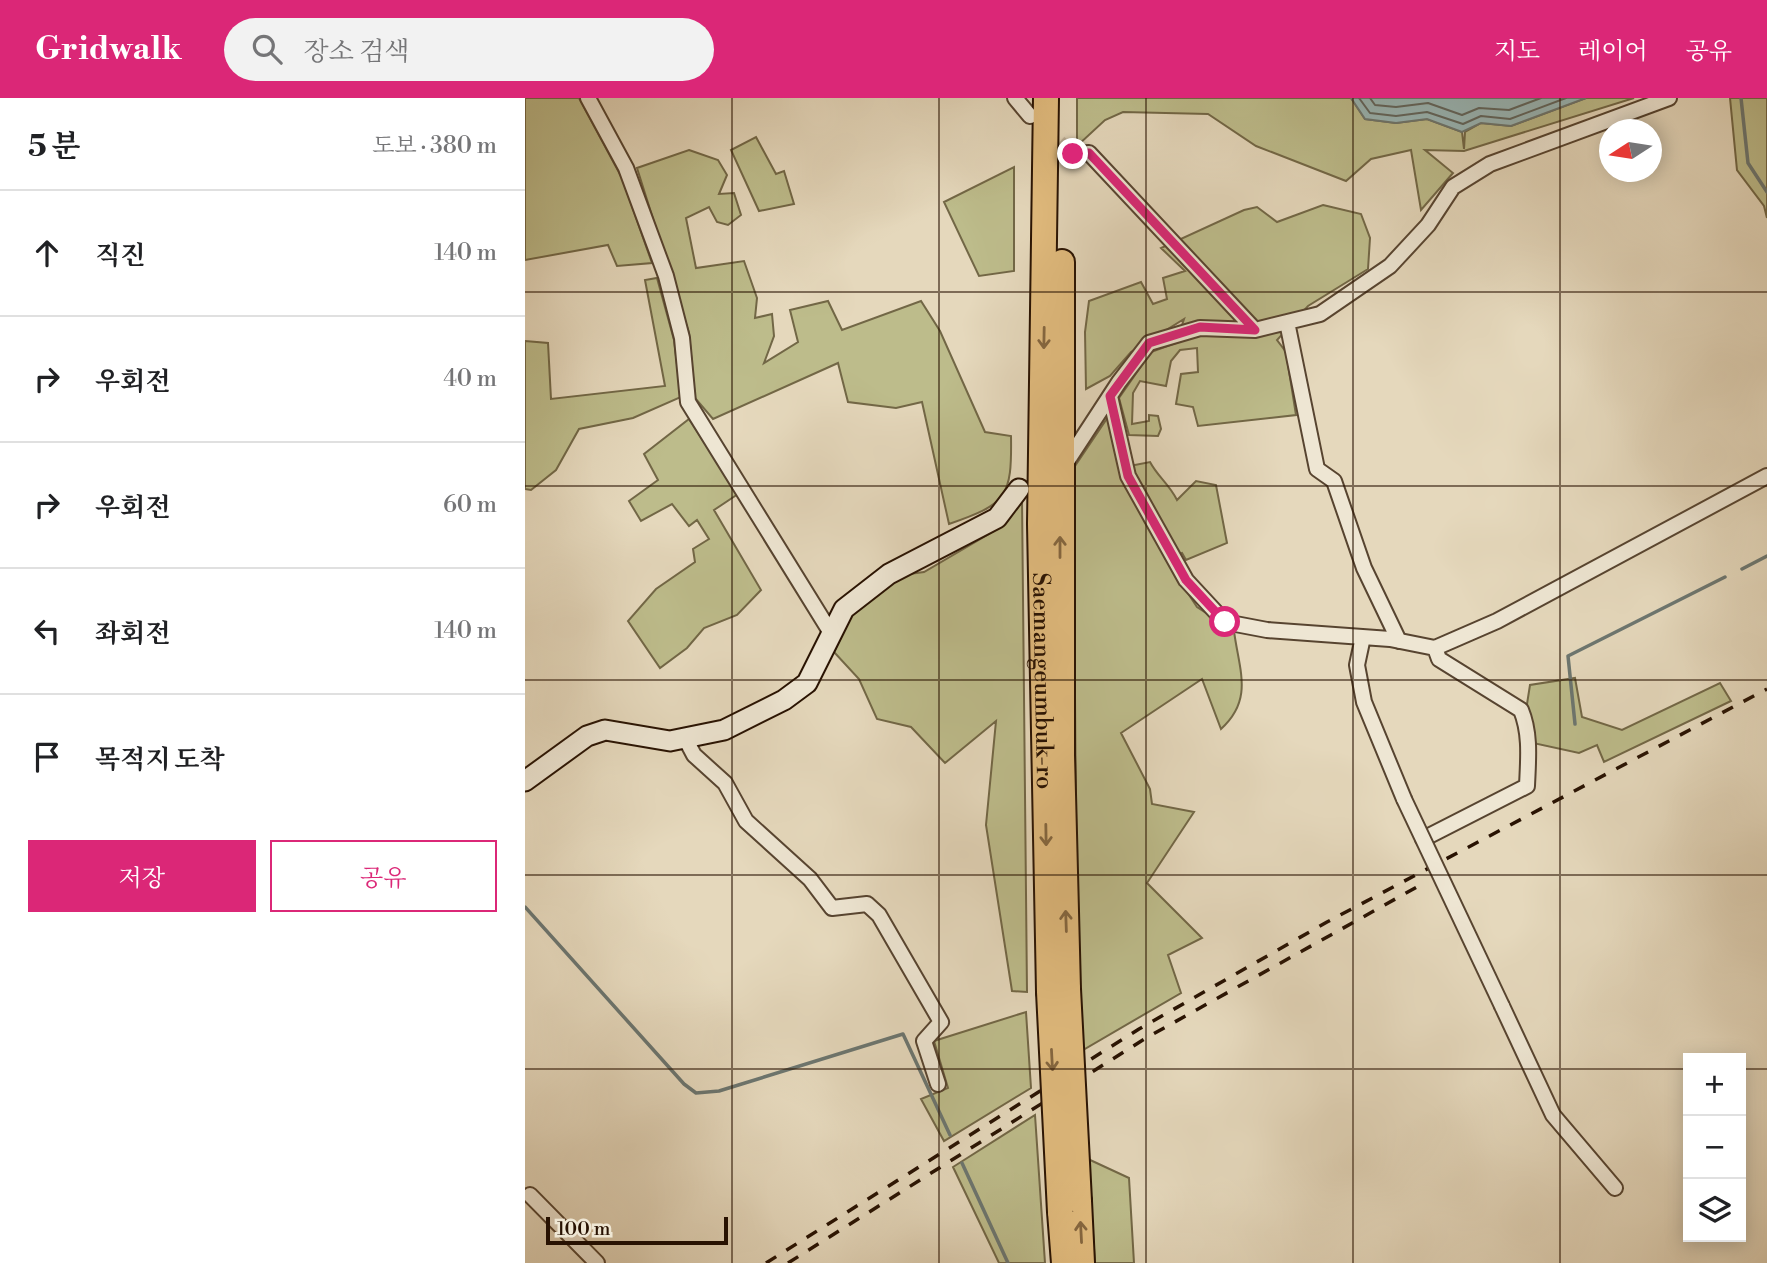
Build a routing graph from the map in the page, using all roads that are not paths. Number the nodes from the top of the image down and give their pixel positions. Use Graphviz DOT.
graph roads {
  1 [pos="588,98"];
  2 [pos="1016,98"];
  3 [pos="1063,98"];
  4 [pos="1669,98"];
  5 [pos="1038,107"];
  6 [pos="1073,154"];
  7 [pos="1287,322"];
  8 [pos="1255,330"];
  9 [pos="1110,396"];
  10 [pos="1068,460"];
  11 [pos="1767,476"];
  12 [pos="1019,489"];
  13 [pos="831,633"];
  14 [pos="1363,637"];
  15 [pos="1399,641"];
  16 [pos="1435,648"];
  17 [pos="685,738"];
  18 [pos="525,781"];
  19 [pos="1423,839"];
  20 [pos="1058,991"];
  21 [pos="938,1084"];
  22 [pos="1615,1188"];
  23 [pos="527,1194"];
  24 [pos="1070,1206"];
  25 [pos="597,1263"];
  26 [pos="1064,1263"];
  27 [pos="1082,1263"];
  1 -- 13 [label="street"];
  2 -- 5 [label="street"];
  20 -- 3 [label="highway, Saemangeumbuk-ro, one-way"];
  4 -- 7 [label="street"];
  5 -- 20 [label="highway, Saemangeumbuk-ro, one-way"];
  6 -- 8 [label="street"];
  7 -- 8 [label="street"];
  7 -- 15 [label="street"];
  8 -- 9 [label="street"];
  9 -- 10 [label="street"];
  9 -- 14 [label="street"];
  11 -- 16 [label="street"];
  12 -- 13 [label="street"];
  13 -- 17 [label="street"];
  14 -- 15 [label="street"];
  14 -- 19 [label="street, bridge"];
  15 -- 16 [label="street"];
  16 -- 19 [label="street"];
  17 -- 18 [label="street"];
  17 -- 21 [label="street"];
  19 -- 22 [label="street, bridge"];
  20 -- 24 [label="highway, Saemangeumbuk-ro, bridge"];
  23 -- 25 [label="street"];
  24 -- 26 [label="highway, Saemangeumbuk-ro"];
  27 -- 24 [label="highway, Saemangeumbuk-ro, one-way"];
}
